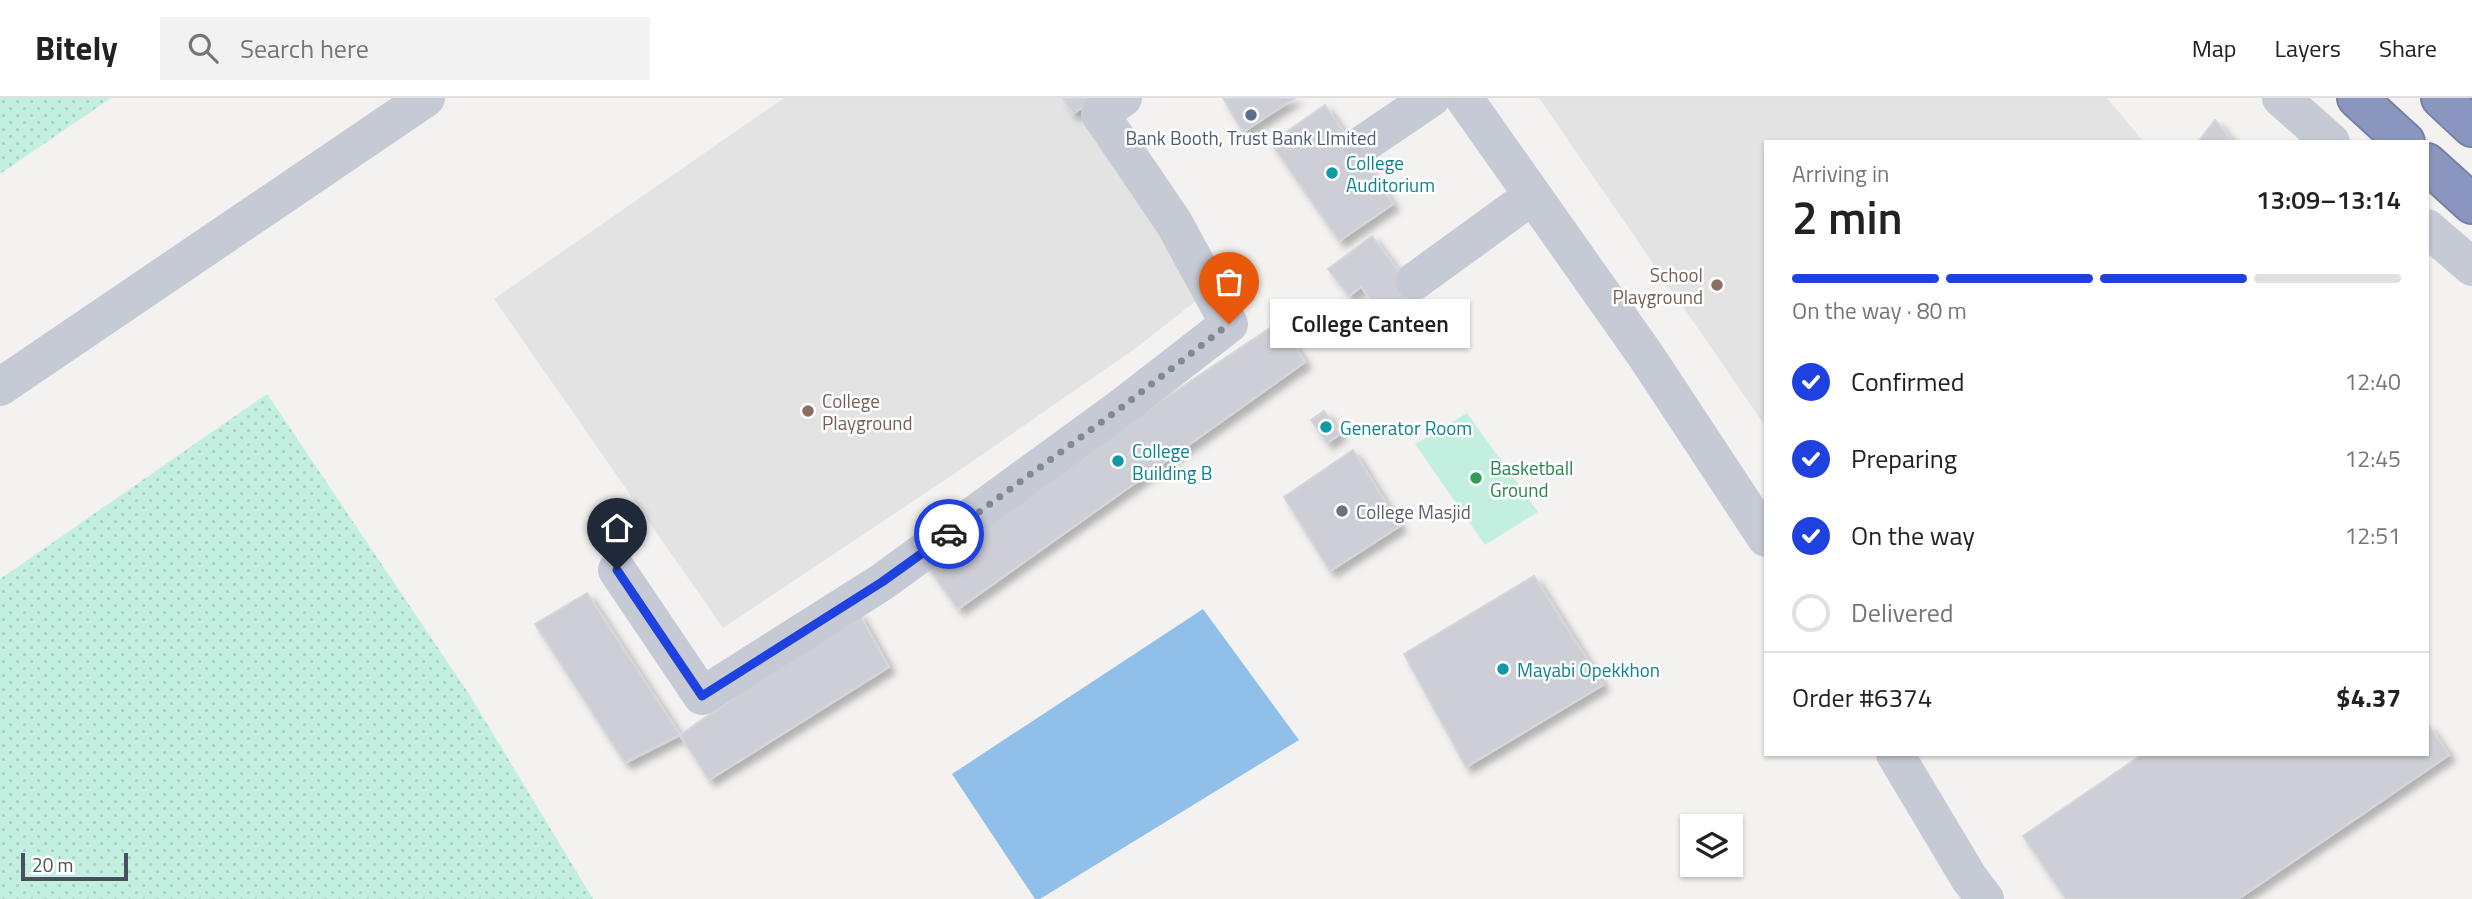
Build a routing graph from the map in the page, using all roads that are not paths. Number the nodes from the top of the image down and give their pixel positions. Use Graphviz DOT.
graph roads {
  1 [pos="426,98"];
  2 [pos="1123,98"];
  3 [pos="1431,98"];
  4 [pos="1464,98"];
  5 [pos="2281,98"];
  6 [pos="2357,98"];
  7 [pos="2441,98"];
  8 [pos="2472,127"];
  9 [pos="2329,140"];
  10 [pos="2403,140"];
  11 [pos="1363,145"];
  12 [pos="2429,165"];
  13 [pos="1532,196"];
  14 [pos="2472,204"];
  15 [pos="2429,230"];
  16 [pos="2472,267"];
  17 [pos="1415,281"];
  18 [pos="0,387"];
  19 [pos="1764,535"];
  20 [pos="617,570"];
  21 [pos="1896,756"];
  22 [pos="1985,899"];
  1 -- 18 [label="lane"];
  2 -- 20 [label="lane"];
  3 -- 11 [label="lane"];
  4 -- 13 [label="lane"];
  5 -- 9 [label="lane"];
  6 -- 10 [label="highway"];
  7 -- 8 [label="highway"];
  12 -- 14 [label="highway"];
  13 -- 17 [label="lane"];
  13 -- 19 [label="lane"];
  15 -- 16 [label="lane"];
  21 -- 22 [label="lane"];
}
